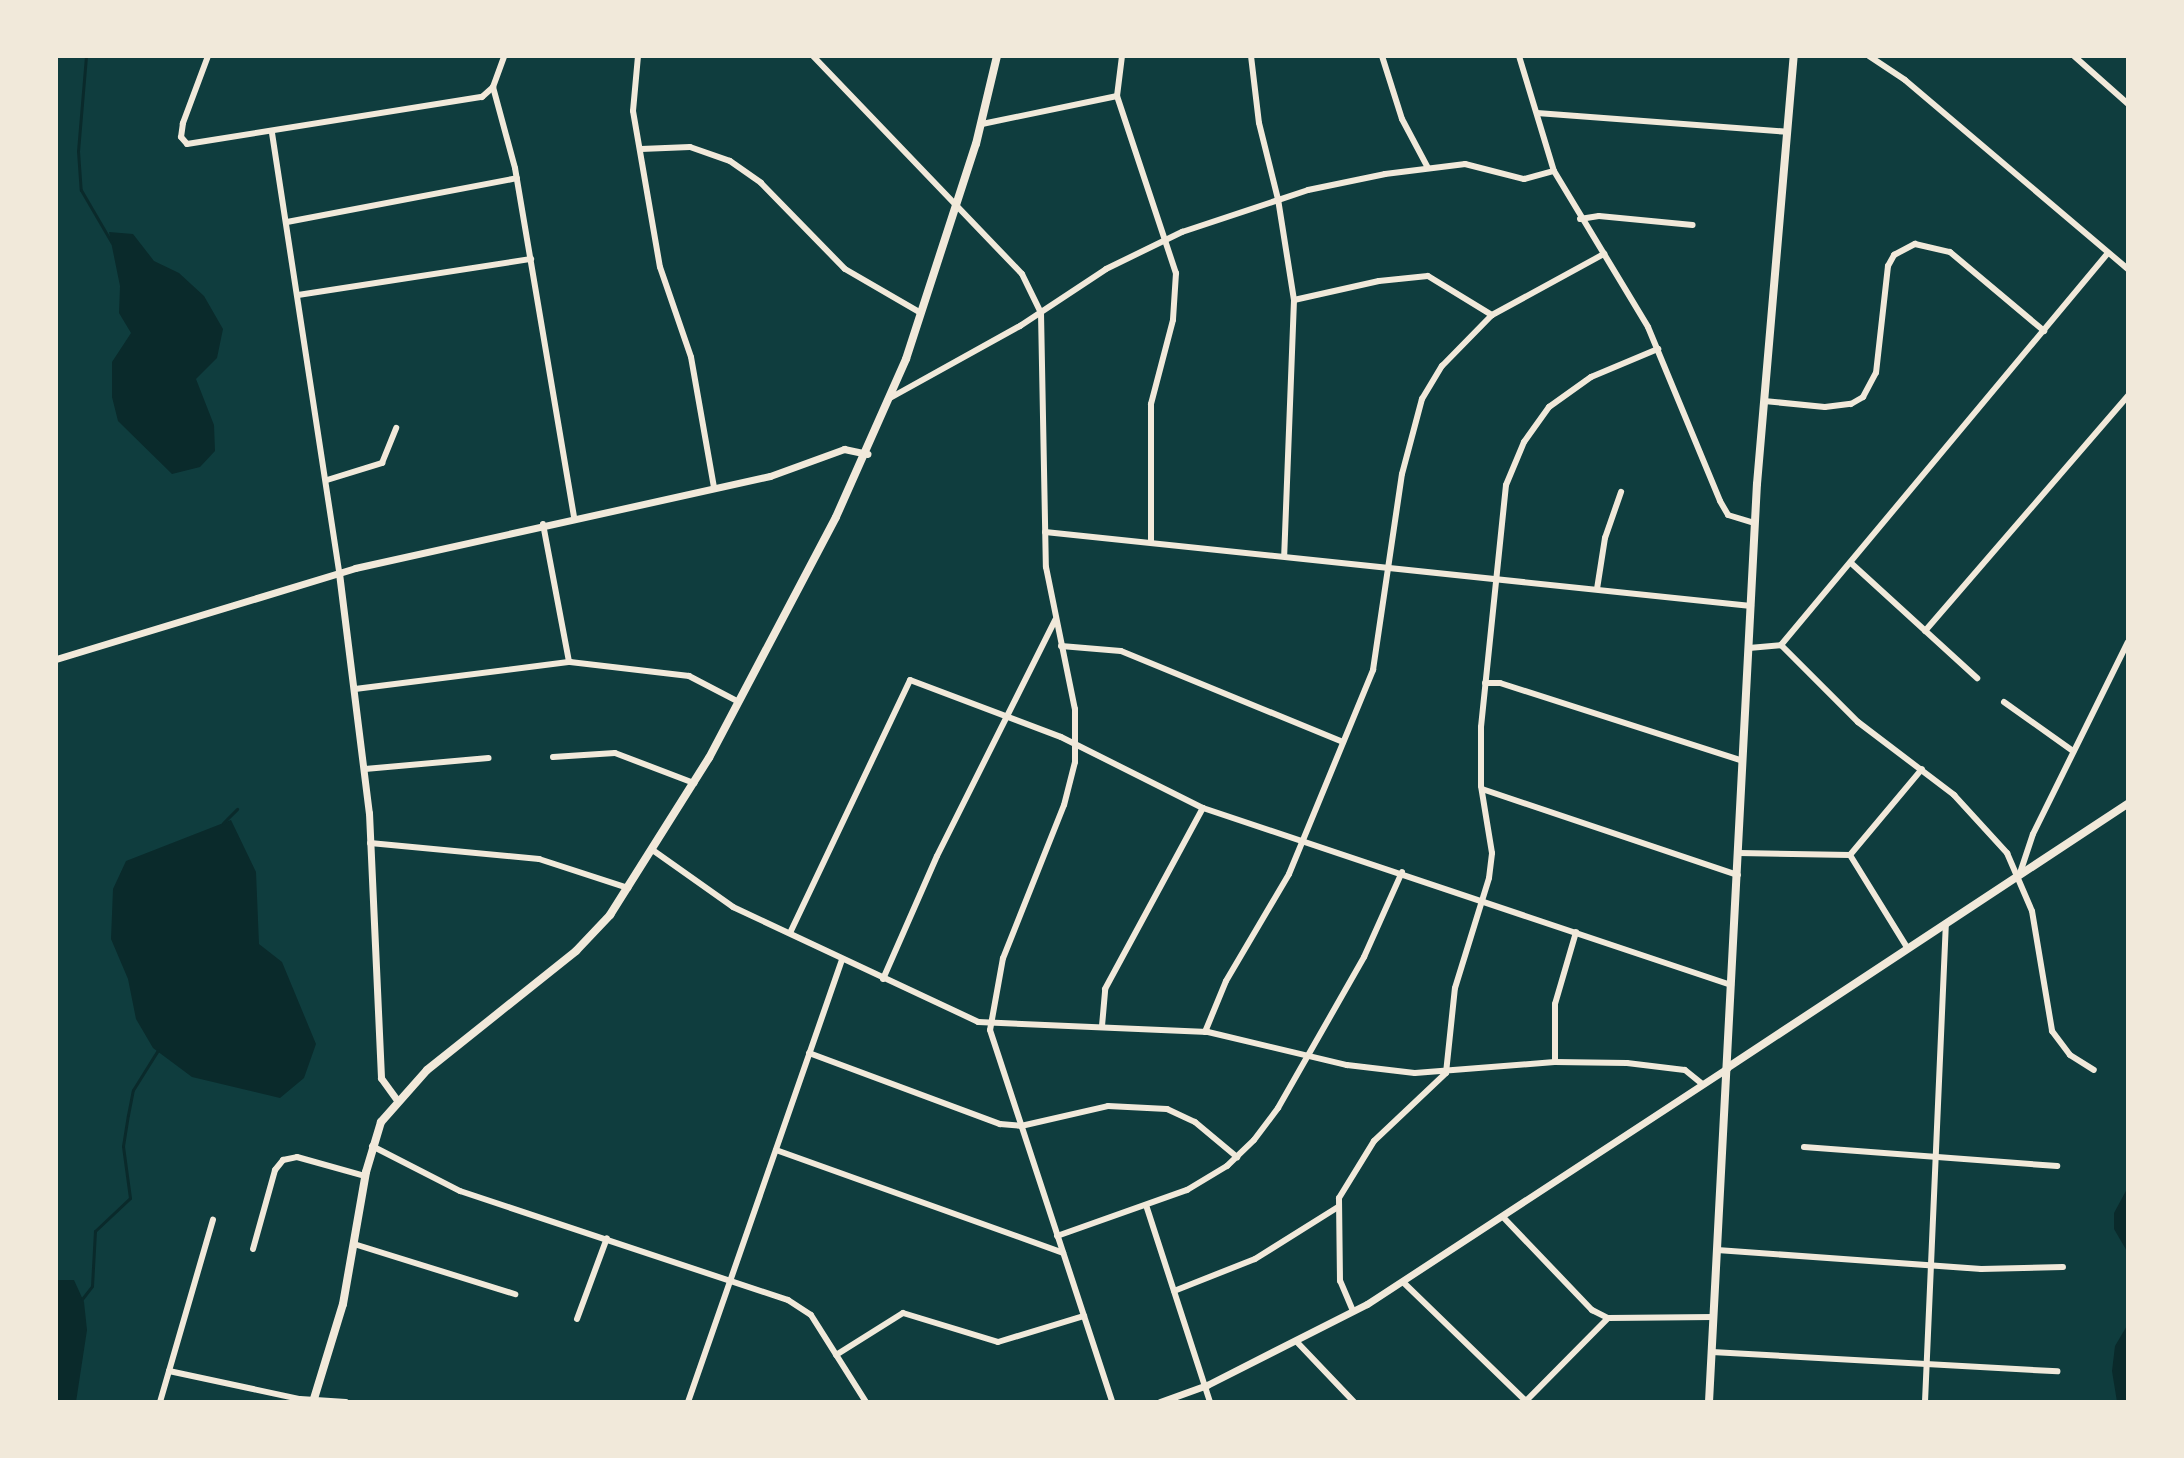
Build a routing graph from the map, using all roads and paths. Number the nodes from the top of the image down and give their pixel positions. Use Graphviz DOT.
graph roads {
  1 [pos="208,56"];
  2 [pos="504,56"];
  3 [pos="638,56"];
  4 [pos="813,56"];
  5 [pos="997,56"];
  6 [pos="1122,56"];
  7 [pos="1251,56"];
  8 [pos="1382,56"];
  9 [pos="1519,56"];
  10 [pos="1794,56"];
  11 [pos="1869,56"];
  12 [pos="2074,56"];
  13 [pos="493,87"];
  14 [pos="1117,96"];
  15 [pos="2128,104"];
  16 [pos="1537,113"];
  17 [pos="982,124"];
  18 [pos="1787,132"];
  19 [pos="272,133"];
  20 [pos="641,149"];
  21 [pos="1428,168"];
  22 [pos="1554,171"];
  23 [pos="517,178"];
  24 [pos="1278,199"];
  25 [pos="957,207"];
  26 [pos="1580,219"];
  27 [pos="287,222"];
  28 [pos="1693,225"];
  29 [pos="1164,238"];
  30 [pos="2108,253"];
  31 [pos="1604,254"];
  32 [pos="531,259"];
  33 [pos="2128,269"];
  34 [pos="298,295"];
  35 [pos="1294,300"];
  36 [pos="921,313"];
  37 [pos="1041,313"];
  38 [pos="1492,315"];
  39 [pos="2044,331"];
  40 [pos="1658,349"];
  41 [pos="2128,396"];
  42 [pos="890,398"];
  43 [pos="1764,401"];
  44 [pos="396,428"];
  45 [pos="867,454"];
  46 [pos="327,480"];
  47 [pos="714,488"];
  48 [pos="1621,492"];
  49 [pos="574,516"];
  50 [pos="1755,523"];
  51 [pos="543,524"];
  52 [pos="1045,532"];
  53 [pos="1151,542"];
  54 [pos="1284,556"];
  55 [pos="1851,563"];
  56 [pos="1388,567"];
  57 [pos="339,573"];
  58 [pos="1496,578"];
  59 [pos="1597,589"];
  60 [pos="1751,606"];
  61 [pos="1055,620"];
  62 [pos="1925,631"];
  63 [pos="2128,642"];
  64 [pos="1781,645"];
  65 [pos="1061,646"];
  66 [pos="1749,648"];
  67 [pos="56,659"];
  68 [pos="569,662"];
  69 [pos="1977,678"];
  70 [pos="1485,683"];
  71 [pos="355,689"];
  72 [pos="739,702"];
  73 [pos="2004,702"];
  74 [pos="1005,717"];
  75 [pos="1343,742"];
  76 [pos="1076,746"];
  77 [pos="2073,751"];
  78 [pos="553,757"];
  79 [pos="489,758"];
  80 [pos="1743,761"];
  81 [pos="365,769"];
  82 [pos="1922,769"];
  83 [pos="694,783"];
  84 [pos="1482,789"];
  85 [pos="2128,804"];
  86 [pos="1203,808"];
  87 [pos="1304,839"];
  88 [pos="370,843"];
  89 [pos="654,851"];
  90 [pos="1739,853"];
  91 [pos="1850,855"];
  92 [pos="1402,872"];
  93 [pos="1738,875"];
  94 [pos="2019,876"];
  95 [pos="628,888"];
  96 [pos="1482,901"];
  97 [pos="1946,924"];
  98 [pos="1576,932"];
  99 [pos="790,933"];
  100 [pos="1908,949"];
  101 [pos="842,959"];
  102 [pos="883,979"];
  103 [pos="1731,985"];
  104 [pos="990,1023"];
  105 [pos="1102,1026"];
  106 [pos="1205,1032"];
  107 [pos="809,1053"];
  108 [pos="1308,1055"];
  109 [pos="1555,1062"];
  110 [pos="1727,1068"];
  111 [pos="2094,1070"];
  112 [pos="1446,1073"];
  113 [pos="1702,1084"];
  114 [pos="397,1100"];
  115 [pos="1021,1126"];
  116 [pos="372,1146"];
  117 [pos="1804,1147"];
  118 [pos="776,1150"];
  119 [pos="1237,1157"];
  120 [pos="1935,1157"];
  121 [pos="2057,1166"];
  122 [pos="365,1176"];
  123 [pos="1146,1205"];
  124 [pos="1338,1207"];
  125 [pos="1503,1217"];
  126 [pos="213,1220"];
  127 [pos="1057,1236"];
  128 [pos="607,1238"];
  129 [pos="354,1244"];
  130 [pos="253,1249"];
  131 [pos="1717,1250"];
  132 [pos="1063,1253"];
  133 [pos="1930,1263"];
  134 [pos="2063,1267"];
  135 [pos="729,1279"];
  136 [pos="1403,1282"];
  137 [pos="1174,1291"];
  138 [pos="515,1294"];
  139 [pos="1353,1311"];
  140 [pos="1084,1316"];
  141 [pos="1713,1317"];
  142 [pos="1608,1318"];
  143 [pos="577,1319"];
  144 [pos="1296,1341"];
  145 [pos="1712,1352"];
  146 [pos="836,1355"];
  147 [pos="1924,1364"];
  148 [pos="169,1371"];
  149 [pos="2057,1371"];
  150 [pos="1207,1385"];
  151 [pos="313,1400"];
  152 [pos="160,1402"];
  153 [pos="346,1402"];
  154 [pos="688,1402"];
  155 [pos="866,1402"];
  156 [pos="1112,1402"];
  157 [pos="1160,1402"];
  158 [pos="1210,1402"];
  159 [pos="1354,1402"];
  160 [pos="1526,1402"];
  161 [pos="1709,1402"];
  162 [pos="1925,1402"];
  1 -- 19 [label="street"];
  2 -- 13 [label="street"];
  3 -- 20 [label="street"];
  4 -- 25 [label="street"];
  5 -- 17 [label="main road"];
  6 -- 14 [label="street"];
  7 -- 24 [label="street"];
  8 -- 21 [label="street"];
  9 -- 16 [label="street"];
  10 -- 18 [label="main road"];
  11 -- 30 [label="street"];
  12 -- 15 [label="street"];
  13 -- 19 [label="street"];
  13 -- 23 [label="street"];
  14 -- 17 [label="street"];
  14 -- 29 [label="street"];
  16 -- 18 [label="street"];
  16 -- 22 [label="street"];
  17 -- 25 [label="main road"];
  18 -- 43 [label="main road"];
  19 -- 27 [label="street"];
  20 -- 36 [label="street"];
  20 -- 47 [label="street"];
  21 -- 22 [label="street"];
  21 -- 24 [label="street"];
  22 -- 26 [label="street"];
  23 -- 27 [label="street"];
  23 -- 32 [label="street"];
  24 -- 29 [label="street"];
  24 -- 35 [label="street"];
  25 -- 36 [label="main road"];
  25 -- 37 [label="street"];
  26 -- 28 [label="street"];
  26 -- 31 [label="street"];
  27 -- 34 [label="street"];
  29 -- 37 [label="street"];
  29 -- 53 [label="street"];
  30 -- 33 [label="street"];
  30 -- 39 [label="street"];
  31 -- 38 [label="street"];
  31 -- 40 [label="street"];
  32 -- 34 [label="street"];
  32 -- 49 [label="street"];
  34 -- 46 [label="street"];
  35 -- 38 [label="street"];
  35 -- 54 [label="street"];
  36 -- 42 [label="main road"];
  37 -- 42 [label="street"];
  37 -- 52 [label="street"];
  38 -- 56 [label="street"];
  39 -- 43 [label="street"];
  39 -- 55 [label="street"];
  40 -- 50 [label="street"];
  40 -- 58 [label="street"];
  41 -- 62 [label="street"];
  42 -- 45 [label="main road"];
  43 -- 50 [label="main road"];
  44 -- 46 [label="street"];
  45 -- 47 [label="street"];
  45 -- 72 [label="main road"];
  46 -- 57 [label="street"];
  47 -- 49 [label="street"];
  48 -- 59 [label="street"];
  49 -- 51 [label="street"];
  50 -- 60 [label="main road"];
  51 -- 57 [label="street"];
  51 -- 68 [label="street"];
  52 -- 53 [label="street"];
  52 -- 61 [label="street"];
  53 -- 54 [label="street"];
  54 -- 56 [label="street"];
  55 -- 62 [label="street"];
  55 -- 64 [label="street"];
  56 -- 58 [label="street"];
  56 -- 75 [label="street"];
  57 -- 67 [label="street"];
  57 -- 71 [label="street"];
  58 -- 59 [label="street"];
  58 -- 70 [label="street"];
  59 -- 60 [label="street"];
  60 -- 66 [label="main road"];
  61 -- 65 [label="street"];
  61 -- 74 [label="street"];
  62 -- 69 [label="street"];
  63 -- 77 [label="street"];
  64 -- 66 [label="street"];
  64 -- 82 [label="street"];
  65 -- 75 [label="street"];
  65 -- 76 [label="street"];
  66 -- 80 [label="main road"];
  68 -- 71 [label="street"];
  68 -- 72 [label="street"];
  70 -- 80 [label="street"];
  70 -- 84 [label="street"];
  71 -- 81 [label="street"];
  72 -- 83 [label="main road"];
  73 -- 77 [label="street"];
  74 -- 76 [label="street"];
  74 -- 99 [label="street"];
  74 -- 102 [label="street"];
  75 -- 87 [label="street"];
  76 -- 86 [label="street"];
  76 -- 104 [label="street"];
  77 -- 94 [label="street"];
  78 -- 83 [label="street"];
  79 -- 81 [label="street"];
  80 -- 90 [label="main road"];
  81 -- 88 [label="street"];
  82 -- 91 [label="street"];
  82 -- 94 [label="street"];
  83 -- 89 [label="main road"];
  84 -- 93 [label="street"];
  84 -- 96 [label="street"];
  85 -- 94 [label="main road"];
  86 -- 87 [label="street"];
  86 -- 105 [label="street"];
  87 -- 92 [label="street"];
  87 -- 106 [label="street"];
  88 -- 95 [label="street"];
  88 -- 114 [label="street"];
  89 -- 95 [label="main road"];
  89 -- 99 [label="street"];
  90 -- 91 [label="street"];
  90 -- 93 [label="main road"];
  91 -- 100 [label="street"];
  92 -- 96 [label="street"];
  92 -- 108 [label="street"];
  93 -- 103 [label="main road"];
  94 -- 97 [label="main road"];
  94 -- 111 [label="street"];
  95 -- 114 [label="main road"];
  96 -- 98 [label="street"];
  96 -- 112 [label="street"];
  97 -- 100 [label="main road"];
  97 -- 120 [label="street"];
  98 -- 103 [label="street"];
  98 -- 109 [label="street"];
  99 -- 101 [label="street"];
  100 -- 110 [label="main road"];
  101 -- 102 [label="street"];
  101 -- 107 [label="street"];
  102 -- 104 [label="street"];
  103 -- 110 [label="main road"];
  104 -- 105 [label="street"];
  104 -- 115 [label="street"];
  105 -- 106 [label="street"];
  106 -- 108 [label="street"];
  107 -- 115 [label="street"];
  107 -- 118 [label="street"];
  108 -- 112 [label="street"];
  108 -- 119 [label="street"];
  109 -- 112 [label="street"];
  109 -- 113 [label="street"];
  110 -- 113 [label="street"];
  110 -- 131 [label="main road"];
  112 -- 124 [label="street"];
  113 -- 125 [label="street"];
  114 -- 116 [label="main road"];
  115 -- 119 [label="street"];
  115 -- 127 [label="street"];
  116 -- 122 [label="main road"];
  116 -- 128 [label="street"];
  117 -- 120 [label="street"];
  118 -- 132 [label="street"];
  118 -- 135 [label="street"];
  119 -- 123 [label="street"];
  120 -- 121 [label="street"];
  120 -- 133 [label="street"];
  122 -- 129 [label="main road"];
  122 -- 130 [label="street"];
  123 -- 127 [label="street"];
  123 -- 137 [label="street"];
  124 -- 137 [label="street"];
  124 -- 139 [label="street"];
  125 -- 136 [label="street"];
  125 -- 142 [label="street"];
  126 -- 148 [label="street"];
  127 -- 132 [label="street"];
  128 -- 135 [label="street"];
  128 -- 143 [label="street"];
  129 -- 138 [label="street"];
  129 -- 151 [label="main road"];
  131 -- 133 [label="street"];
  131 -- 141 [label="main road"];
  132 -- 140 [label="street"];
  133 -- 134 [label="street"];
  133 -- 147 [label="street"];
  135 -- 146 [label="street"];
  135 -- 154 [label="street"];
  136 -- 139 [label="street"];
  136 -- 160 [label="street"];
  137 -- 150 [label="street"];
  139 -- 144 [label="street"];
  140 -- 146 [label="street"];
  140 -- 156 [label="street"];
  141 -- 142 [label="street"];
  141 -- 145 [label="main road"];
  142 -- 160 [label="street"];
  144 -- 150 [label="street"];
  144 -- 159 [label="street"];
  145 -- 147 [label="street"];
  145 -- 161 [label="main road"];
  146 -- 155 [label="street"];
  147 -- 149 [label="street"];
  147 -- 162 [label="street"];
  148 -- 151 [label="street"];
  148 -- 152 [label="street"];
  150 -- 157 [label="street"];
  150 -- 158 [label="street"];
  151 -- 153 [label="street"];
}
